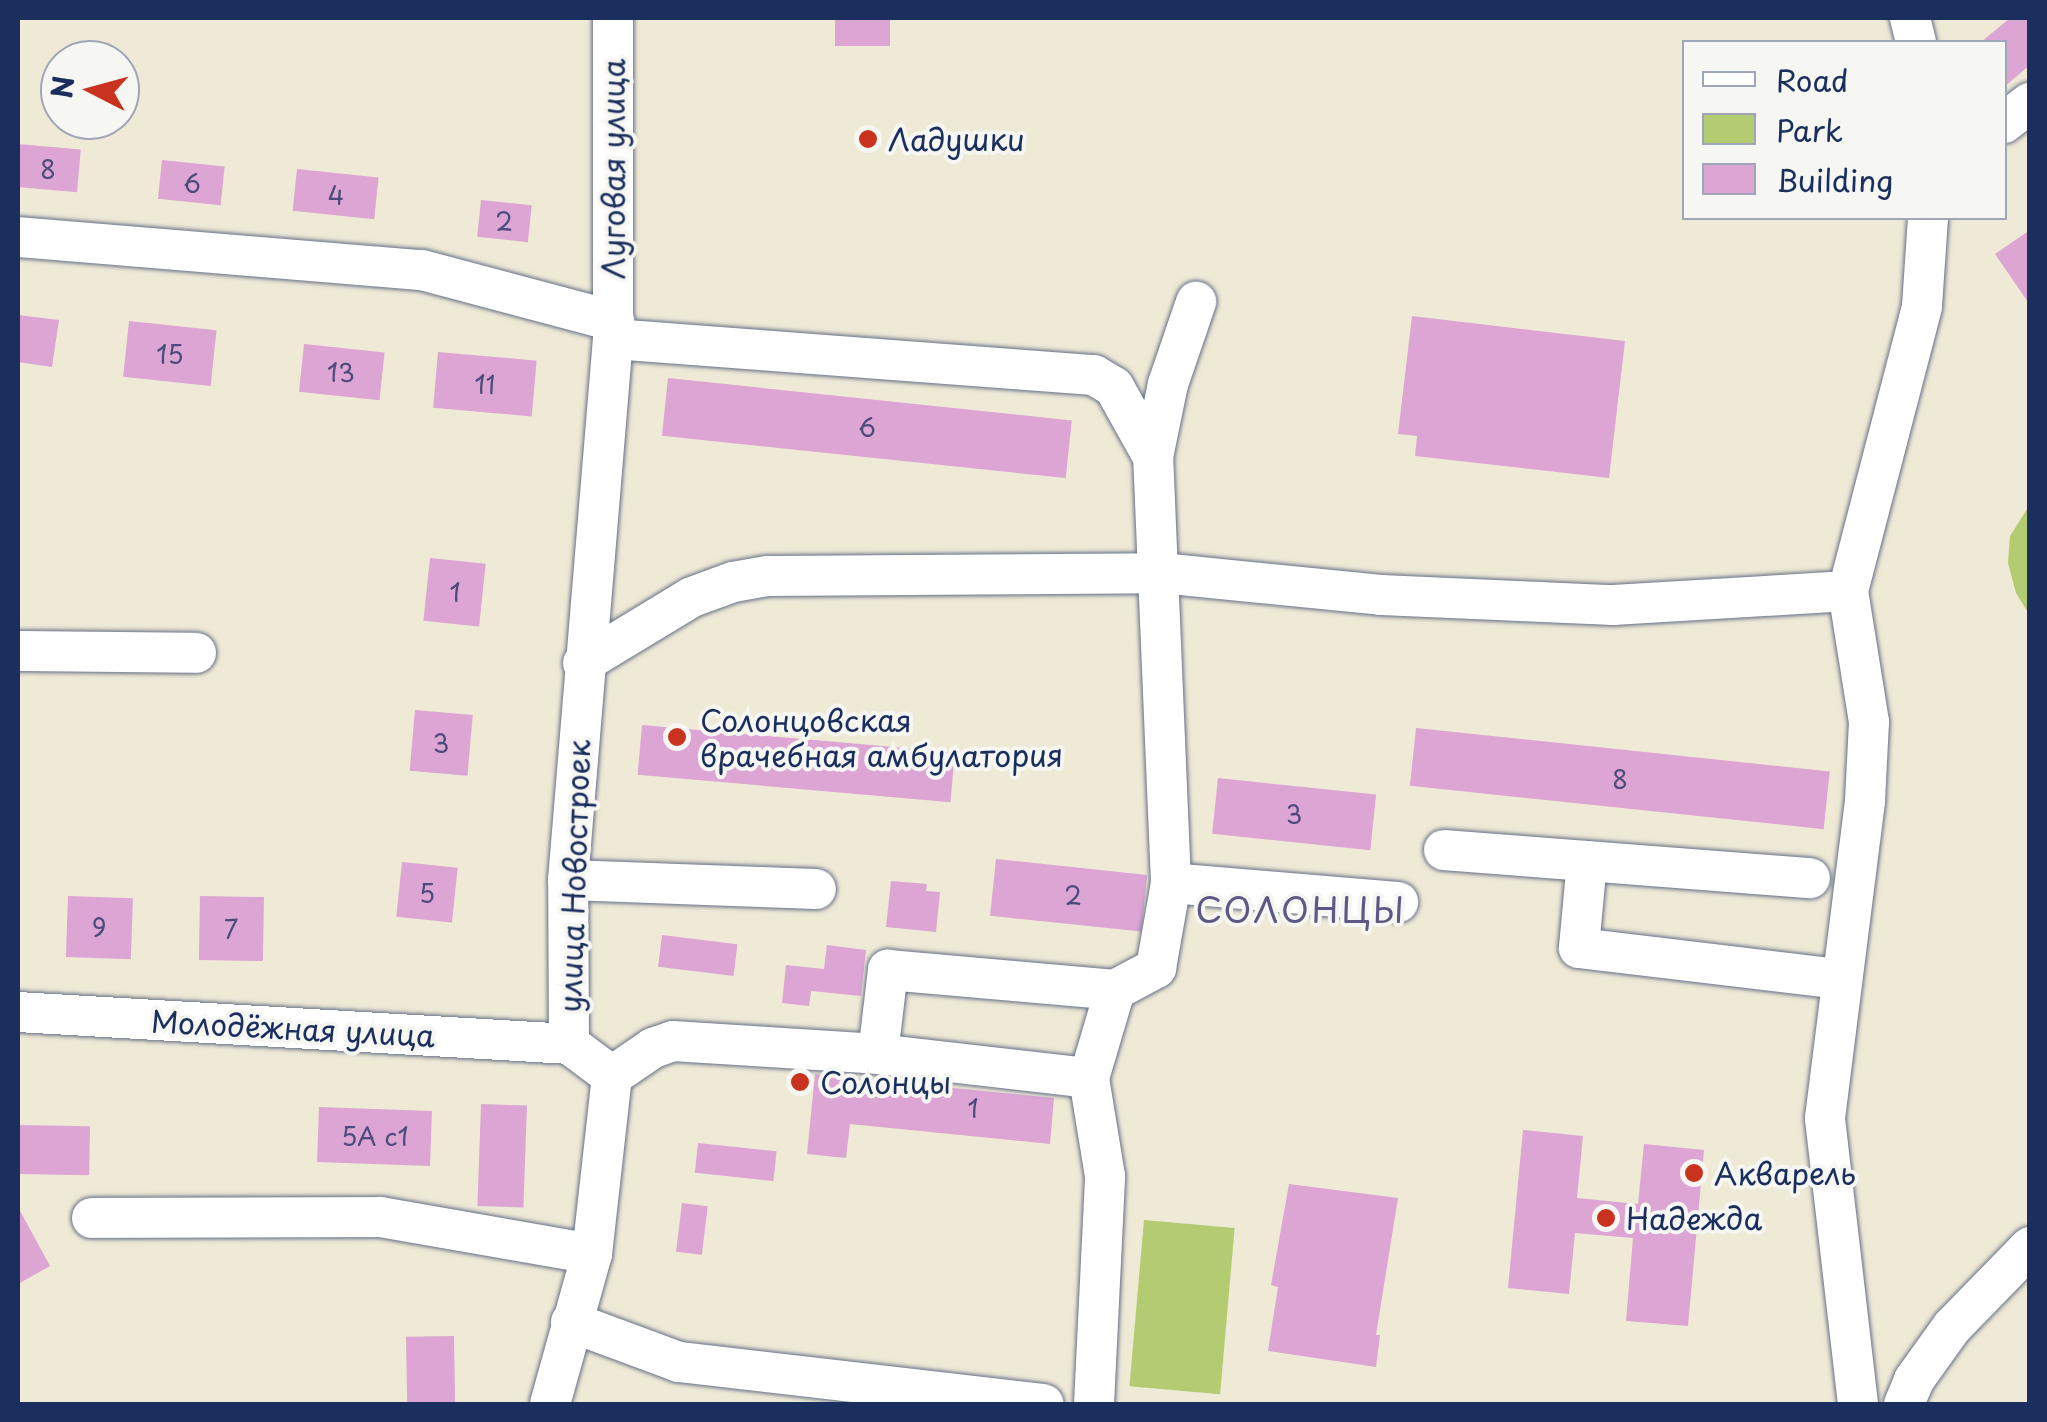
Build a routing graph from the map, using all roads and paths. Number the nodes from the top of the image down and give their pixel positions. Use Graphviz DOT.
graph roads {
  1 [pos="613,18"];
  2 [pos="2030,103"];
  3 [pos="2007,121"];
  4 [pos="1928,220"];
  5 [pos="18,237"];
  6 [pos="1196,302"];
  7 [pos="614,330"];
  8 [pos="1153,457"];
  9 [pos="1161,573"];
  10 [pos="1848,592"];
  11 [pos="18,651"];
  12 [pos="196,653"];
  13 [pos="583,664"];
  14 [pos="1444,850"];
  15 [pos="1587,861"];
  16 [pos="1810,878"];
  17 [pos="568,880"];
  18 [pos="1172,883"];
  19 [pos="816,890"];
  20 [pos="1398,902"];
  21 [pos="1840,979"];
  22 [pos="1115,990"];
  23 [pos="18,1012"];
  24 [pos="569,1044"];
  25 [pos="878,1054"];
  26 [pos="612,1076"];
  27 [pos="1089,1078"];
  28 [pos="92,1218"];
  29 [pos="2030,1247"];
  30 [pos="592,1254"];
  31 [pos="571,1322"];
  32 [pos="550,1404"];
  33 [pos="1044,1404"];
  34 [pos="1094,1404"];
  35 [pos="1858,1404"];
  36 [pos="1904,1404"];
  1 -- 7 [label="street, Луговая улица"];
  2 -- 3 [label="street"];
  4 -- 10 [label="street"];
  5 -- 7 [label="street"];
  6 -- 8 [label="street"];
  7 -- 8 [label="street"];
  7 -- 13 [label="street, улица Новостроек"];
  8 -- 9 [label="street"];
  9 -- 10 [label="street"];
  9 -- 13 [label="street"];
  9 -- 18 [label="street"];
  10 -- 21 [label="street"];
  11 -- 12 [label="street"];
  13 -- 17 [label="street, улица Новостроек"];
  14 -- 15 [label="street"];
  15 -- 16 [label="street"];
  15 -- 21 [label="street"];
  17 -- 19 [label="street"];
  17 -- 24 [label="street, улица Новостроек"];
  18 -- 20 [label="street"];
  18 -- 22 [label="street"];
  21 -- 35 [label="street"];
  22 -- 25 [label="street"];
  22 -- 27 [label="street"];
  23 -- 24 [label="street, Молодёжная улица"];
  24 -- 26 [label="street, улица Новостроек"];
  25 -- 26 [label="street"];
  25 -- 27 [label="street"];
  26 -- 30 [label="street"];
  27 -- 34 [label="street"];
  28 -- 30 [label="street"];
  29 -- 36 [label="street"];
  30 -- 31 [label="street"];
  31 -- 32 [label="street"];
  31 -- 33 [label="street"];
}
